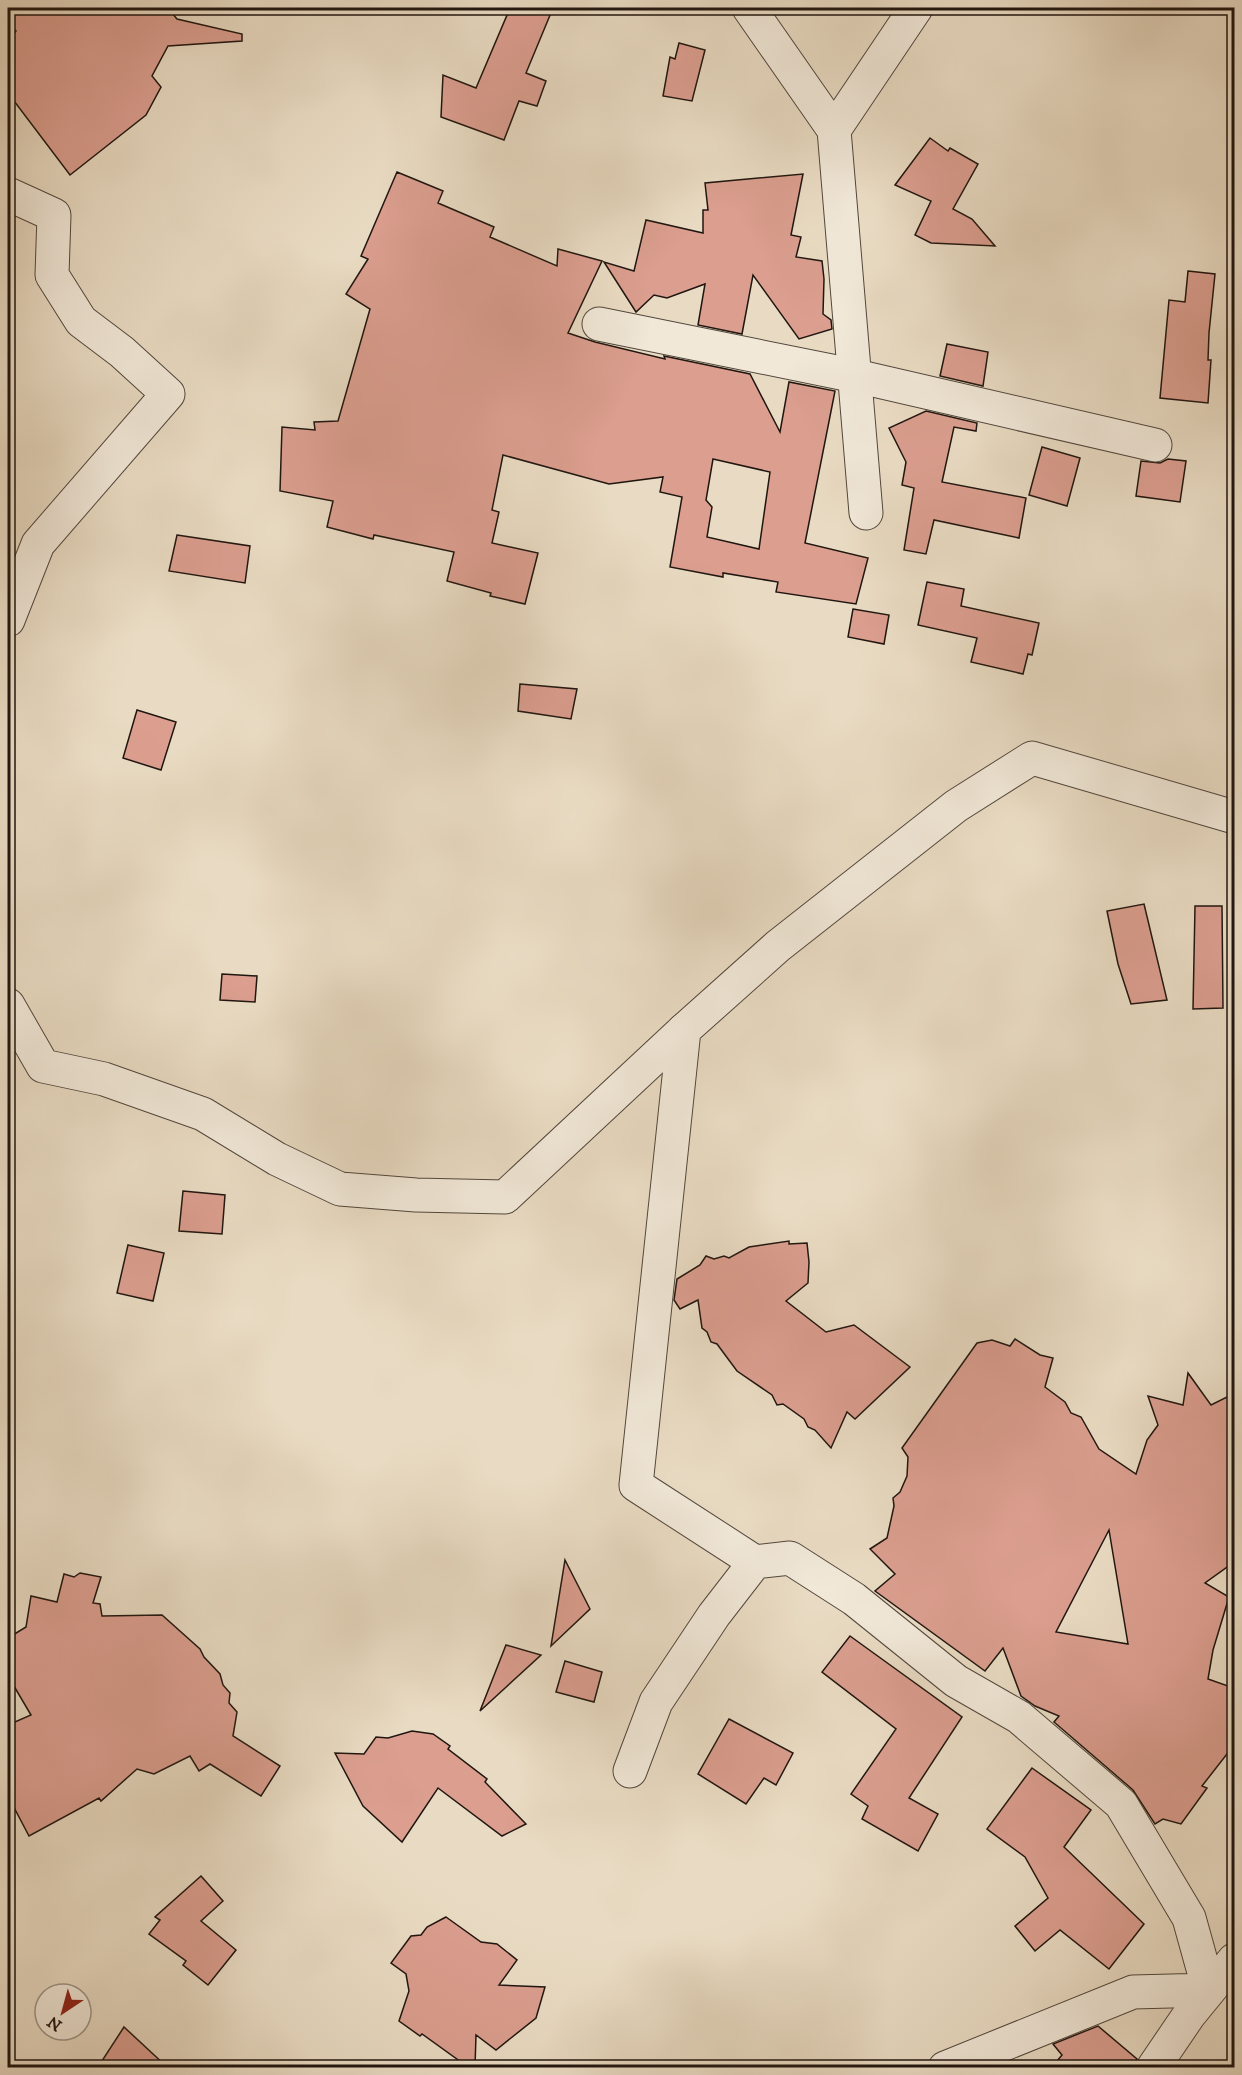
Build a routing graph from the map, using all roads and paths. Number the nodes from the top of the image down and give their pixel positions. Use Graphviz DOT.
graph roads {
  1 [pos="749,8"];
  2 [pos="916,8"];
  3 [pos="834,130"];
  4 [pos="8,194"];
  5 [pos="599,324"];
  6 [pos="856,376"];
  7 [pos="1155,445"];
  8 [pos="866,513"];
  9 [pos="8,620"];
  10 [pos="1234,817"];
  11 [pos="8,1005"];
  12 [pos="684,1030"];
  13 [pos="755,1562"];
  14 [pos="630,1771"];
  15 [pos="1234,1960"];
  16 [pos="1209,1990"];
  17 [pos="945,2067"];
  18 [pos="1153,2067"];
  1 -- 3 [label="street"];
  2 -- 3 [label="street"];
  3 -- 6 [label="street"];
  4 -- 9 [label="street"];
  5 -- 6 [label="street"];
  6 -- 7 [label="street"];
  6 -- 8 [label="street"];
  10 -- 12 [label="street"];
  11 -- 12 [label="street"];
  12 -- 13 [label="street"];
  13 -- 14 [label="street"];
  13 -- 16 [label="street"];
  15 -- 16 [label="street"];
  16 -- 17 [label="street"];
  16 -- 18 [label="street"];
}
